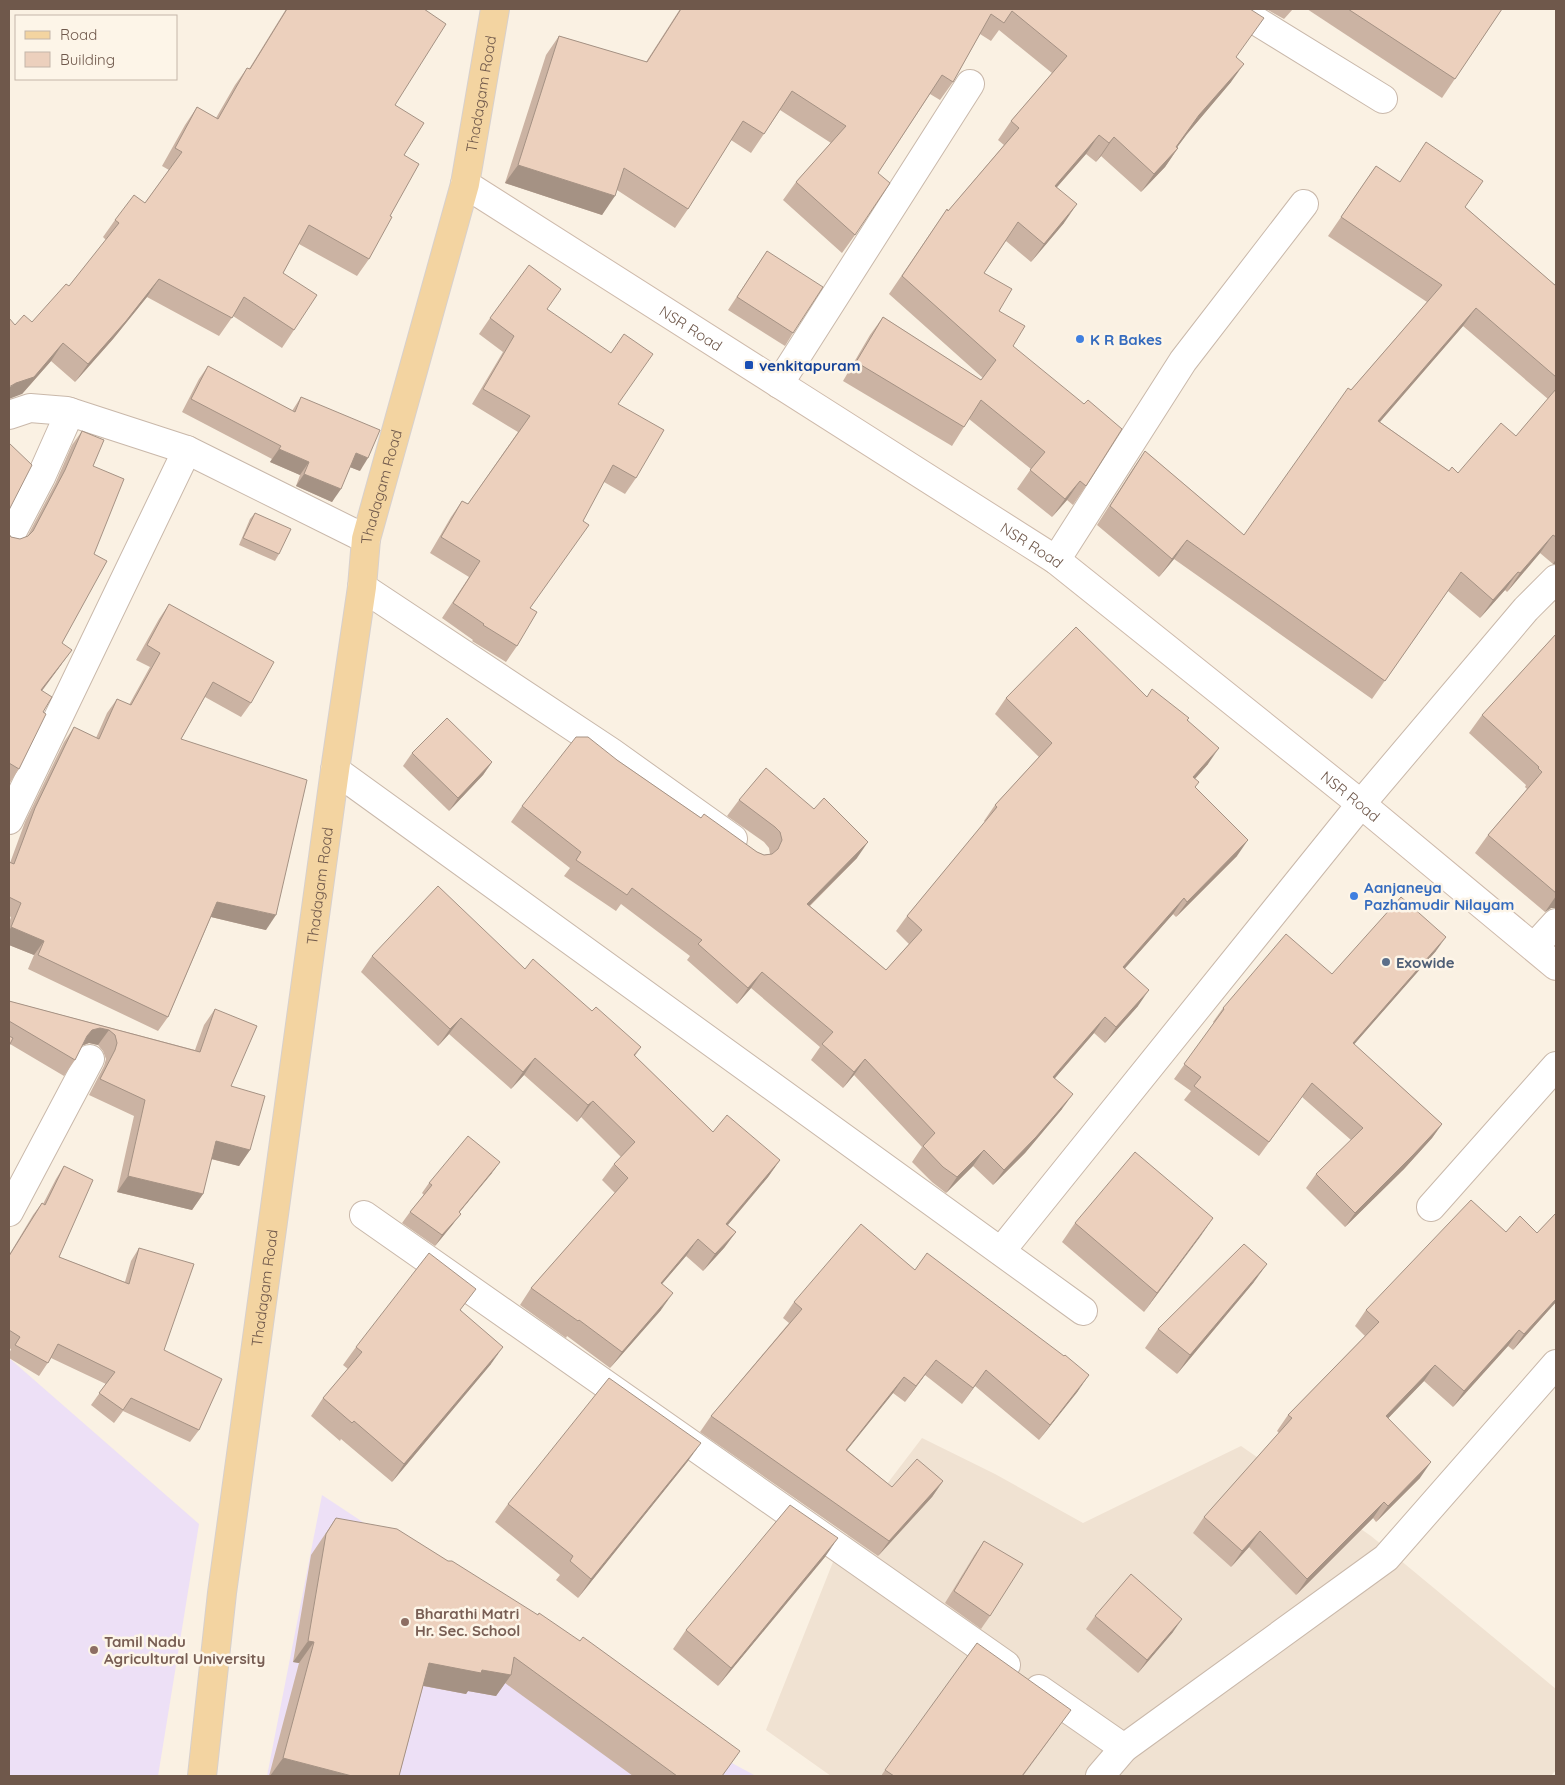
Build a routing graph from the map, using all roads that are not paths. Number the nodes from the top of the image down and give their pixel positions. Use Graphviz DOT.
graph roads {
  1 [pos="495,9"];
  2 [pos="1237,9"];
  3 [pos="970,84"];
  4 [pos="1383,99"];
  5 [pos="465,184"];
  6 [pos="1304,204"];
  7 [pos="779,384"];
  8 [pos="70,412"];
  9 [pos="9,415"];
  10 [pos="187,450"];
  11 [pos="9,538"];
  12 [pos="366,539"];
  13 [pos="1056,560"];
  14 [pos="1556,579"];
  15 [pos="362,587"];
  16 [pos="335,770"];
  17 [pos="1361,804"];
  18 [pos="9,820"];
  19 [pos="756,855"];
  20 [pos="1556,923"];
  21 [pos="1534,947"];
  22 [pos="1556,966"];
  23 [pos="90,1059"];
  24 [pos="1556,1066"];
  25 [pos="1431,1207"];
  26 [pos="9,1212"];
  27 [pos="364,1215"];
  28 [pos="1000,1251"];
  29 [pos="1083,1311"];
  30 [pos="1556,1364"];
  31 [pos="1124,1748"];
  32 [pos="202,1776"];
  33 [pos="1100,1776"];
  1 -- 5 [label="main road, Thadagam Road"];
  2 -- 4 [label="street"];
  3 -- 7 [label="street"];
  5 -- 7 [label="street, NSR Road"];
  5 -- 12 [label="main road, Thadagam Road"];
  6 -- 13 [label="street"];
  7 -- 13 [label="street, NSR Road"];
  8 -- 9 [label="street"];
  8 -- 10 [label="street"];
  8 -- 11 [label="street"];
  10 -- 12 [label="street"];
  10 -- 18 [label="street"];
  12 -- 15 [label="main road, Thadagam Road"];
  13 -- 17 [label="street, NSR Road"];
  14 -- 17 [label="street"];
  15 -- 16 [label="main road, Thadagam Road"];
  15 -- 19 [label="street"];
  16 -- 28 [label="street"];
  16 -- 32 [label="main road, Thadagam Road"];
  17 -- 21 [label="street, NSR Road"];
  17 -- 28 [label="street"];
  20 -- 21 [label="street"];
  21 -- 22 [label="street, NSR Road"];
  23 -- 26 [label="street"];
  24 -- 25 [label="street"];
  27 -- 31 [label="street"];
  28 -- 29 [label="street"];
  30 -- 31 [label="street"];
  31 -- 33 [label="street"];
}
